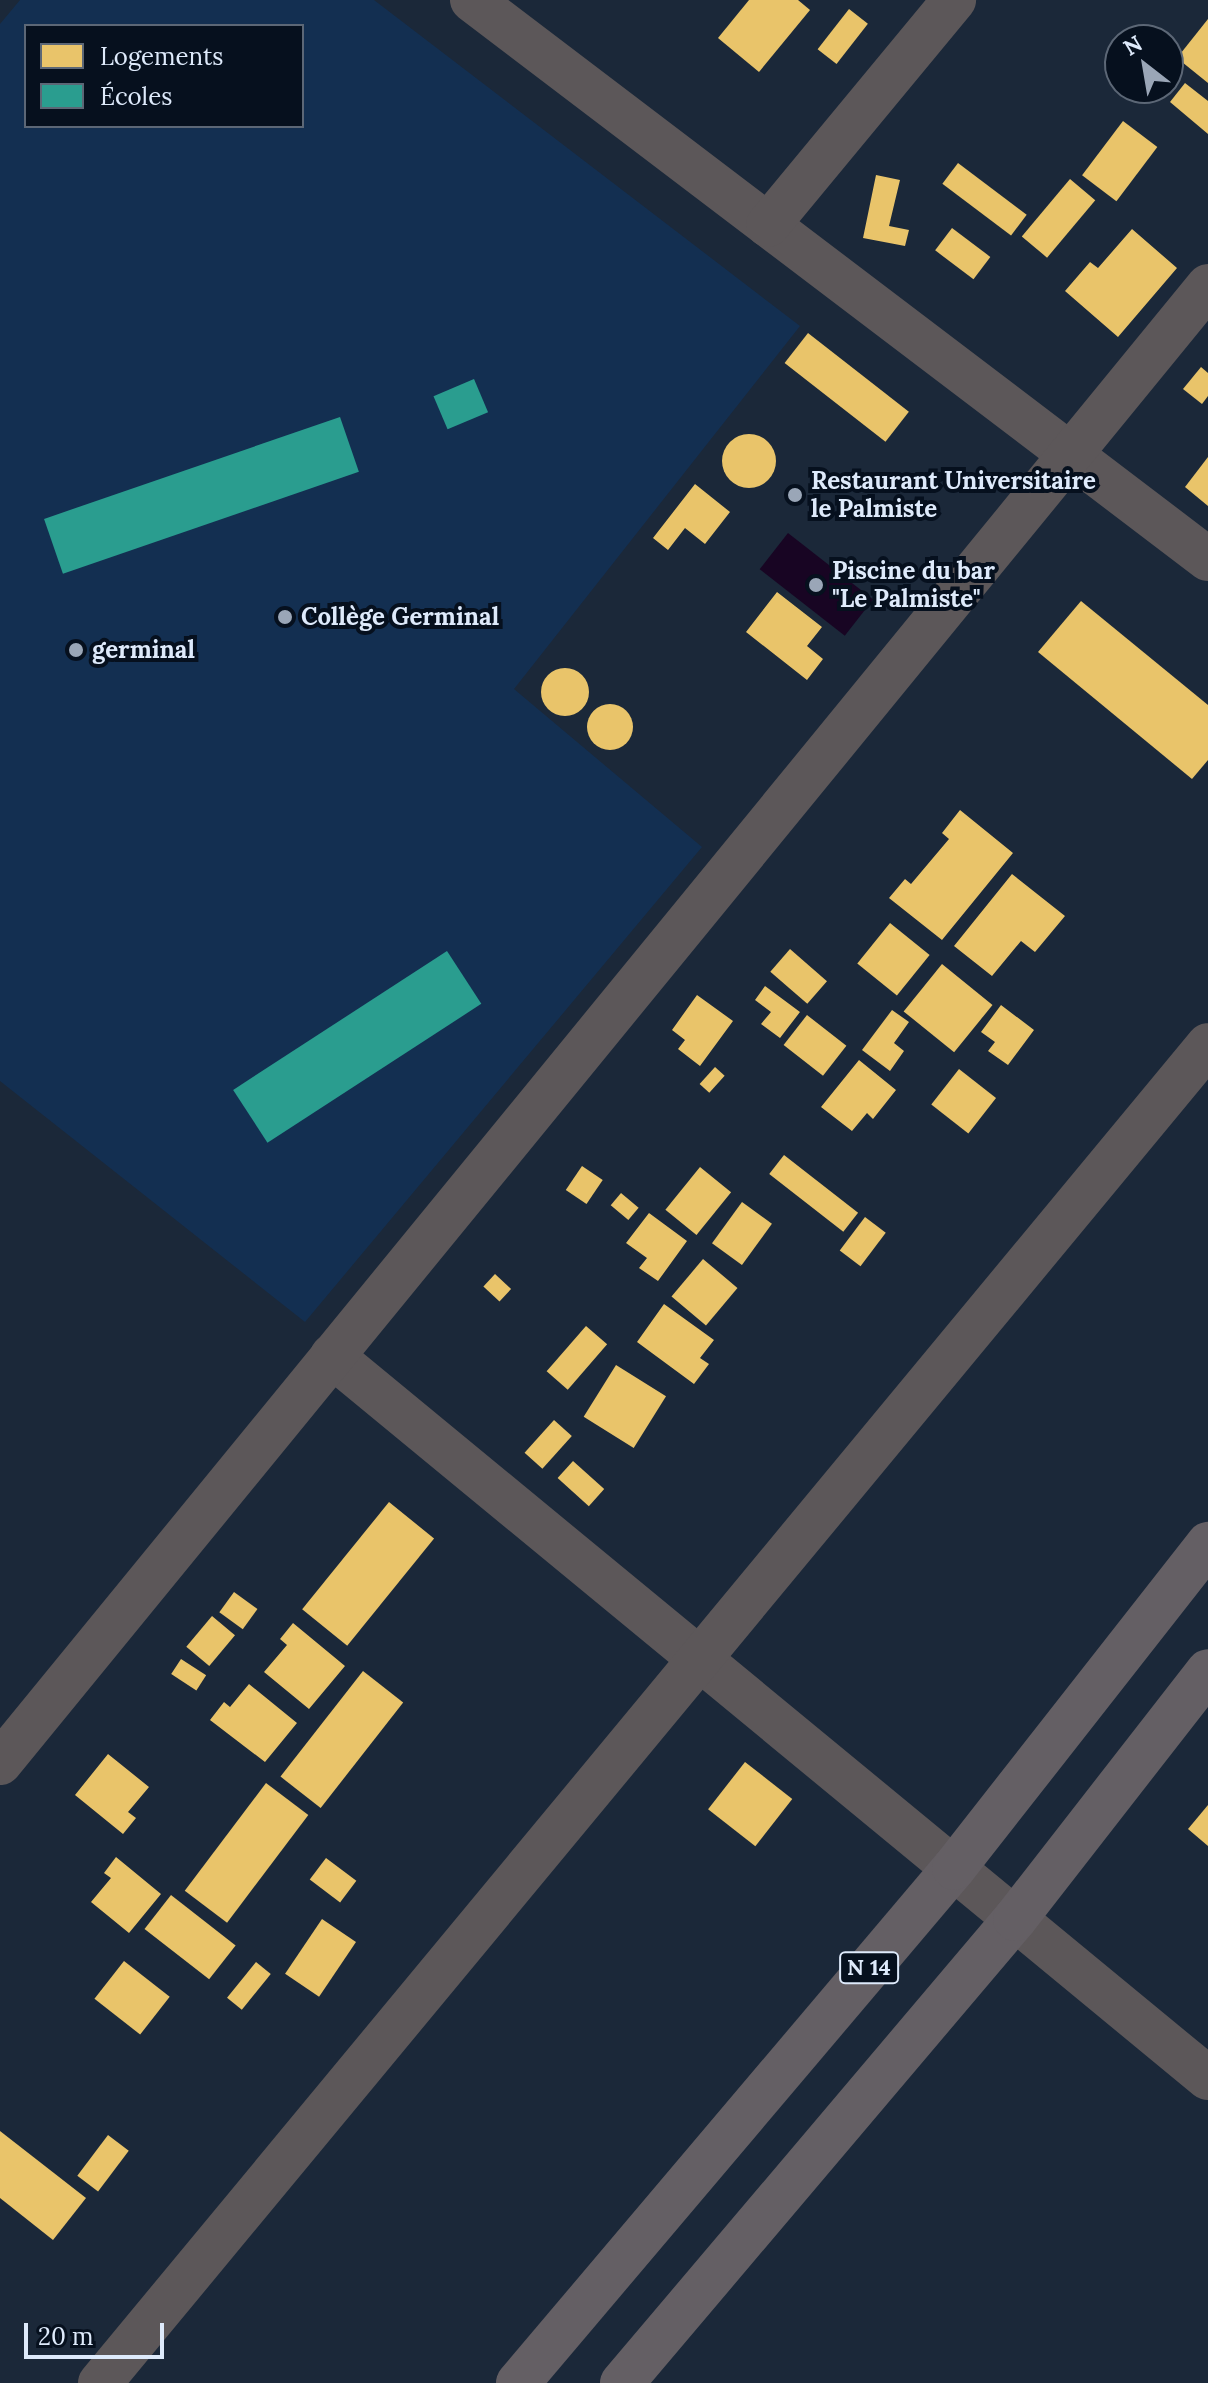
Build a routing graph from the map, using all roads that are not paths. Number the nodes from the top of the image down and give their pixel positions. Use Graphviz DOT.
graph roads {
  1 [pos="472,0"];
  2 [pos="954,0"];
  3 [pos="768,225"];
  4 [pos="1208,286"];
  5 [pos="1070,454"];
  6 [pos="1208,559"];
  7 [pos="1208,1045"];
  8 [pos="332,1356"];
  9 [pos="1208,1544"];
  10 [pos="700,1662"];
  11 [pos="1208,1671"];
  12 [pos="0,1763"];
  13 [pos="954,1868"];
  14 [pos="1015,1919"];
  15 [pos="1208,2078"];
  16 [pos="100,2383"];
  17 [pos="518,2383"];
  18 [pos="622,2383"];
  1 -- 3 [label="street"];
  2 -- 3 [label="street"];
  3 -- 5 [label="street"];
  4 -- 5 [label="street"];
  5 -- 6 [label="street"];
  5 -- 8 [label="street"];
  7 -- 10 [label="street"];
  8 -- 10 [label="street"];
  8 -- 12 [label="street"];
  9 -- 13 [label="main road, N 14"];
  10 -- 13 [label="street"];
  10 -- 16 [label="street"];
  11 -- 14 [label="main road"];
  13 -- 14 [label="street"];
  13 -- 17 [label="main road, N 14"];
  14 -- 15 [label="street"];
  14 -- 18 [label="main road"];
}
